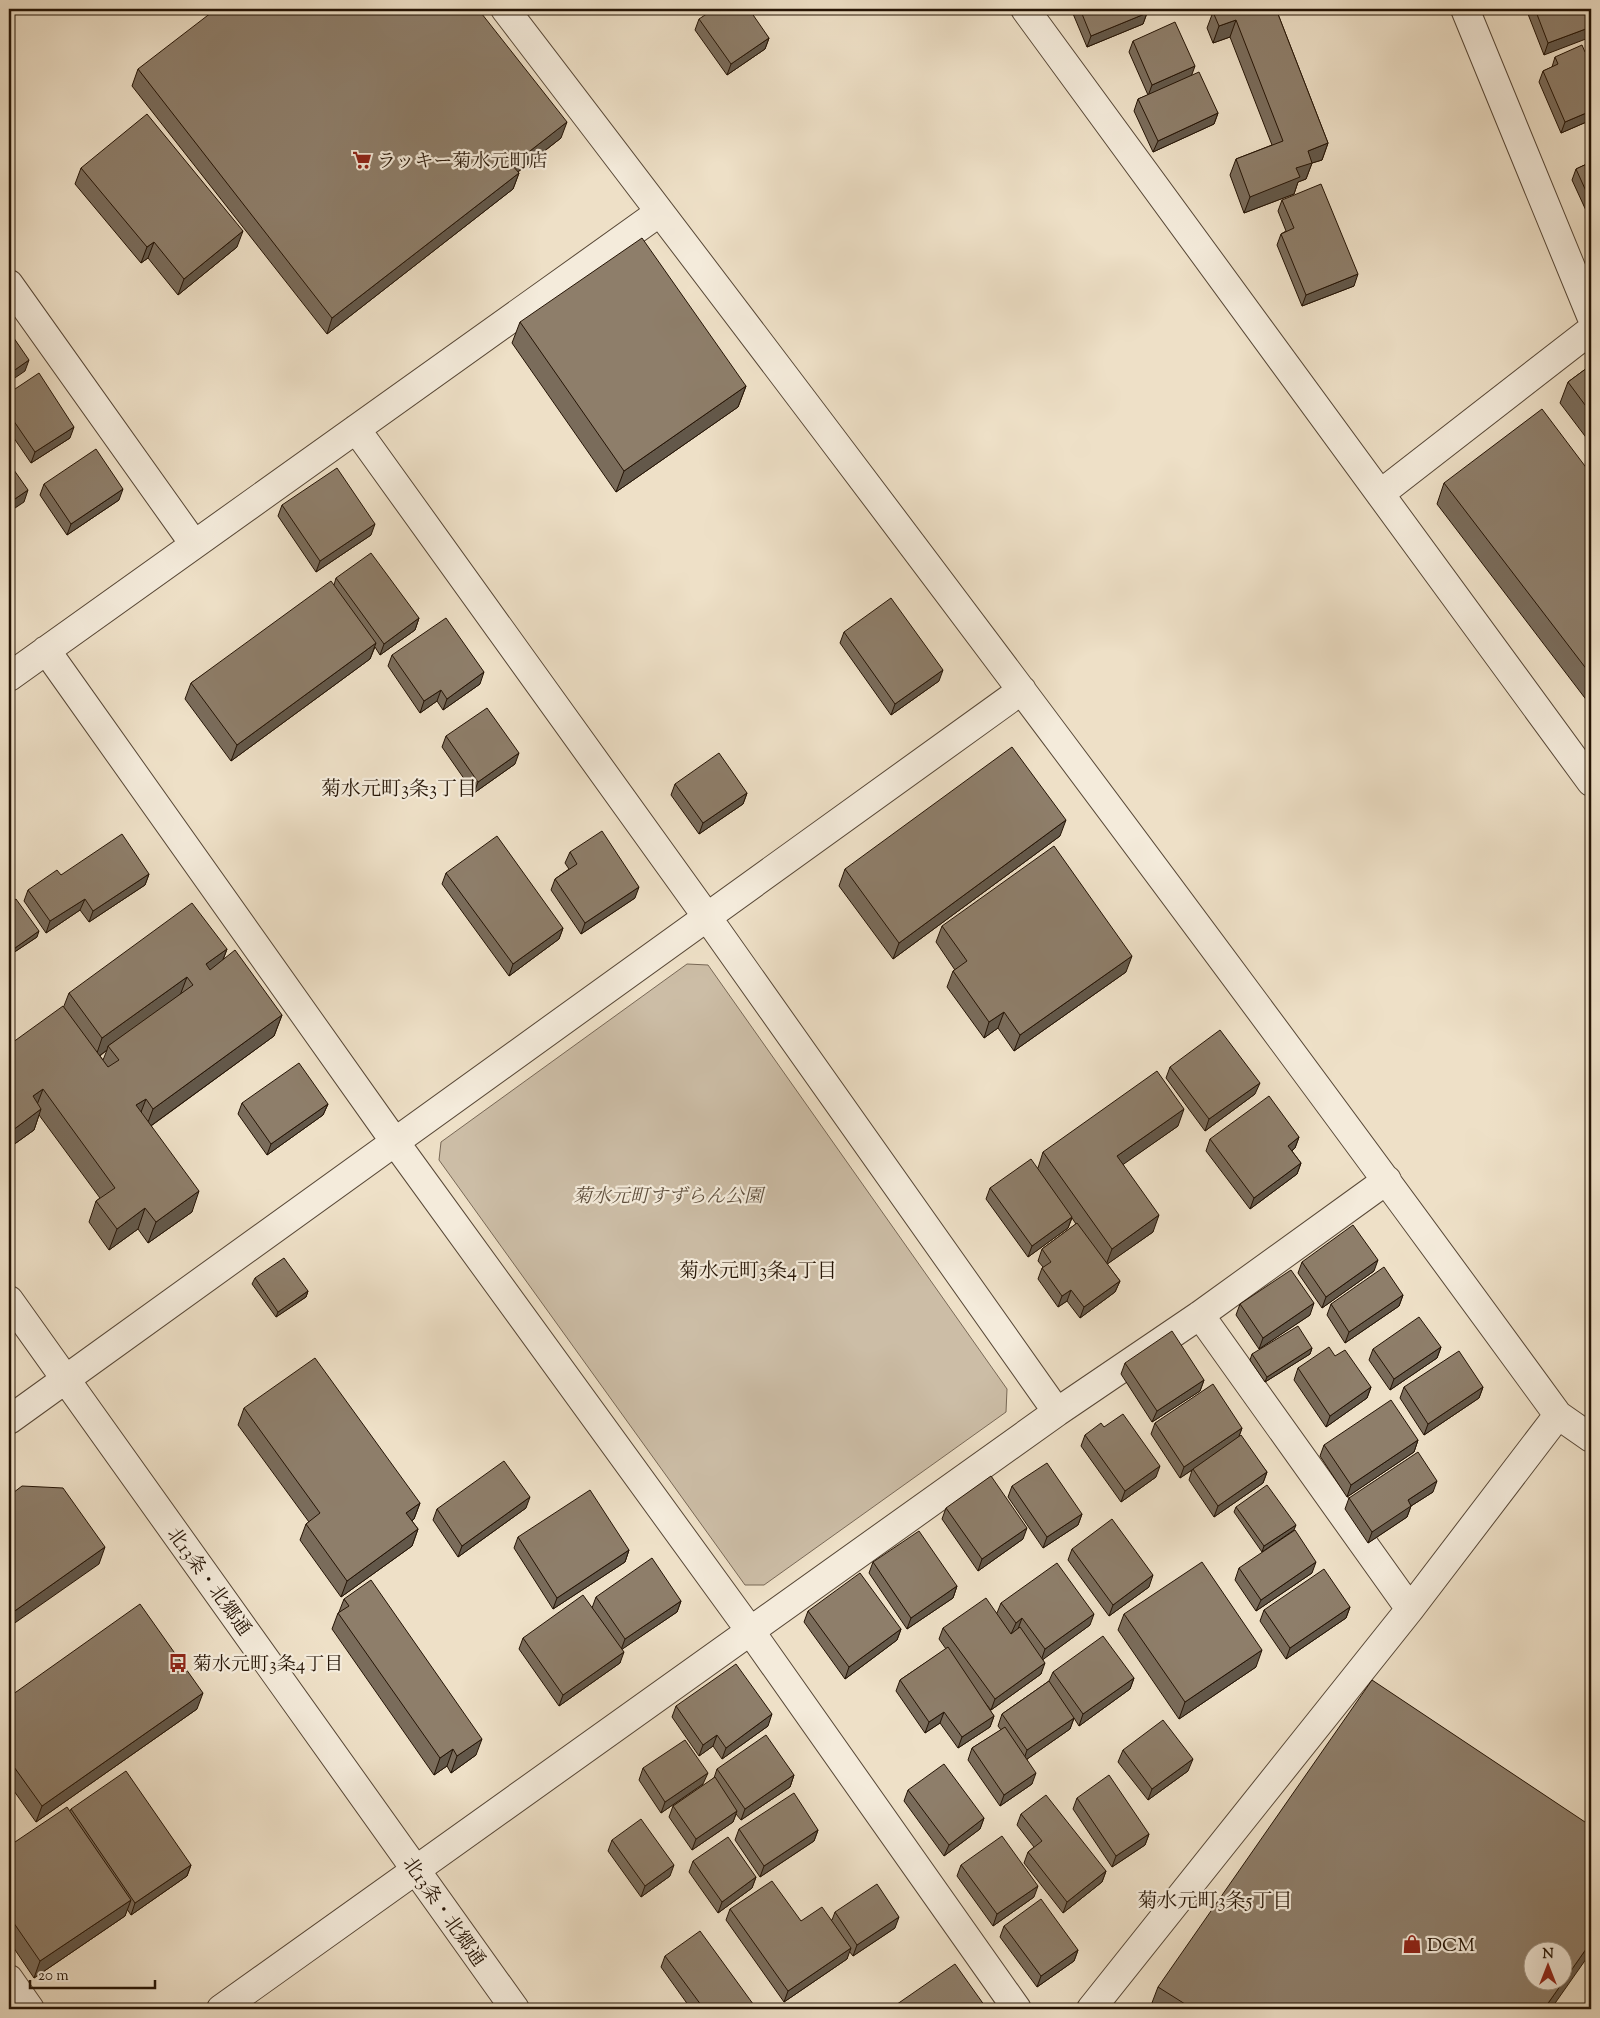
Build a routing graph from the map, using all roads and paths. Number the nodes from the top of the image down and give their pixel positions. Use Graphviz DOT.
graph roads {
  1 [pos="505,9"];
  2 [pos="1025,9"];
  3 [pos="1465,9"];
  4 [pos="660,212"];
  5 [pos="9,284"];
  6 [pos="1591,316"];
  7 [pos="1591,330"];
  8 [pos="356,429"];
  9 [pos="1380,494"];
  10 [pos="194,544"];
  11 [pos="46,650"];
  12 [pos="9,677"];
  13 [pos="1022,690"];
  14 [pos="1591,782"];
  15 [pos="706,917"];
  16 [pos="395,1142"];
  17 [pos="1387,1180"];
  18 [pos="9,1300"];
  19 [pos="1200,1315"];
  20 [pos="66,1380"];
  21 [pos="1057,1412"];
  22 [pos="1558,1415"];
  23 [pos="9,1420"];
  24 [pos="1591,1438"];
  25 [pos="1410,1609"];
  26 [pos="751,1632"];
  27 [pos="415,1869"];
  28 [pos="9,1979"];
  29 [pos="30,2009"];
  30 [pos="221,2009"];
  31 [pos="515,2009"];
  32 [pos="1017,2009"];
  33 [pos="1091,2009"];
  1 -- 4 [label="street"];
  2 -- 9 [label="street"];
  3 -- 6 [label="street"];
  4 -- 8 [label="street"];
  4 -- 13 [label="street"];
  5 -- 10 [label="street"];
  7 -- 9 [label="street"];
  8 -- 10 [label="street"];
  8 -- 15 [label="street"];
  9 -- 14 [label="street"];
  10 -- 11 [label="street"];
  11 -- 12 [label="street"];
  11 -- 16 [label="street"];
  13 -- 15 [label="street"];
  13 -- 17 [label="street"];
  15 -- 16 [label="street"];
  15 -- 21 [label="street"];
  16 -- 20 [label="street"];
  16 -- 26 [label="street"];
  17 -- 19 [label="street"];
  17 -- 22 [label="street"];
  18 -- 20 [label="street, 北13条・北郷通"];
  19 -- 21 [label="street"];
  19 -- 25 [label="street"];
  20 -- 23 [label="street"];
  20 -- 27 [label="street, 北13条・北郷通"];
  21 -- 26 [label="street"];
  22 -- 24 [label="street"];
  22 -- 25 [label="street"];
  25 -- 33 [label="street"];
  26 -- 27 [label="street"];
  26 -- 32 [label="street"];
  27 -- 30 [label="street"];
  27 -- 31 [label="street, 北13条・北郷通"];
  28 -- 29 [label="street"];
}
